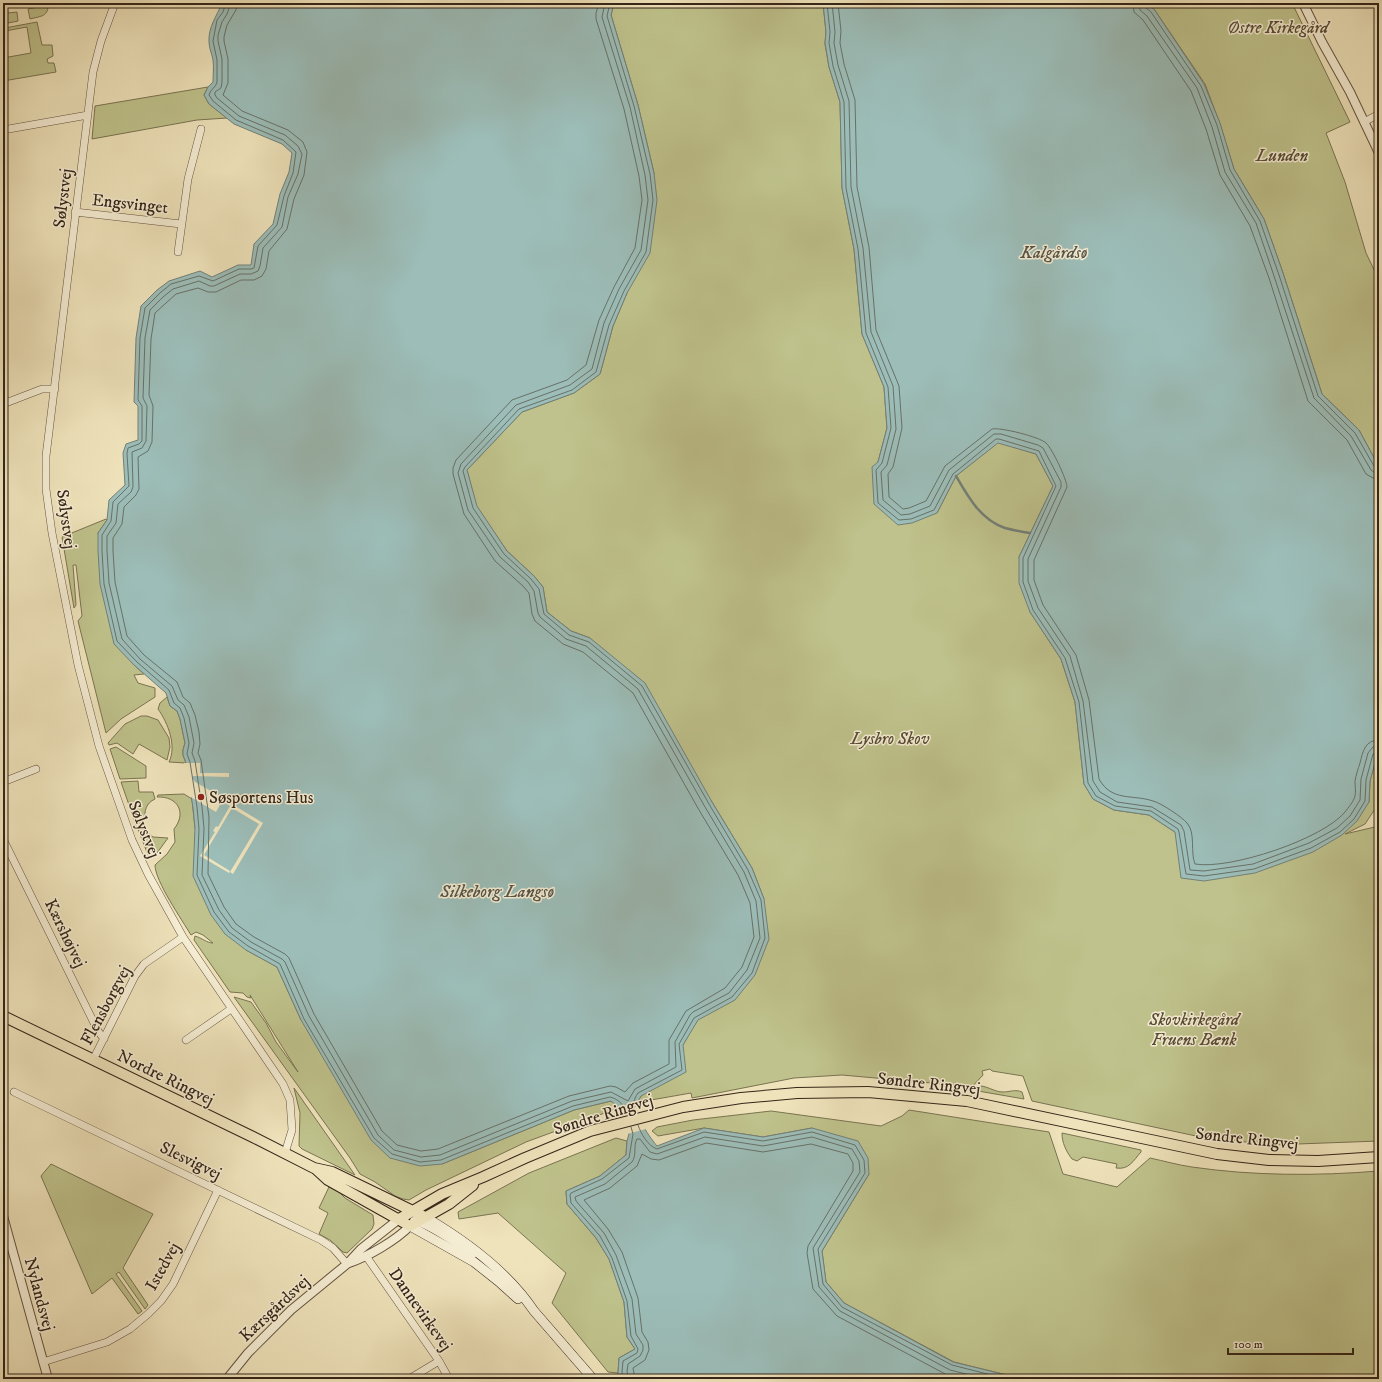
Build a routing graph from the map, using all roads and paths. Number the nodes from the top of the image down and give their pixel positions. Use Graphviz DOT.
graph roads {
  1 [pos="115,3"];
  2 [pos="1303,3"];
  3 [pos="1379,114"];
  4 [pos="88,115"];
  5 [pos="1364,122"];
  6 [pos="201,129"];
  7 [pos="3,130"];
  8 [pos="1379,153"];
  9 [pos="75,212"];
  10 [pos="181,224"];
  11 [pos="178,252"];
  12 [pos="55,389"];
  13 [pos="3,404"];
  14 [pos="36,770"];
  15 [pos="3,782"];
  16 [pos="3,839"];
  17 [pos="183,937"];
  18 [pos="231,1009"];
  19 [pos="3,1016"];
  20 [pos="104,1039"];
  21 [pos="186,1040"];
  22 [pos="93,1060"];
  23 [pos="14,1092"];
  24 [pos="285,1152"];
  25 [pos="1379,1157"];
  26 [pos="314,1168"];
  27 [pos="483,1177"];
  28 [pos="218,1190"];
  29 [pos="406,1215"];
  30 [pos="3,1216"];
  31 [pos="418,1221"];
  32 [pos="366,1256"];
  33 [pos="347,1264"];
  34 [pos="534,1312"];
  35 [pos="439,1361"];
  36 [pos="43,1362"];
  37 [pos="48,1379"];
  38 [pos="227,1379"];
  39 [pos="409,1379"];
  40 [pos="449,1379"];
  41 [pos="593,1379"];
  1 -- 4 [label="street, Sølystvej"];
  2 -- 5 [label="street"];
  3 -- 5 [label="street"];
  4 -- 7 [label="street"];
  4 -- 9 [label="street, Sølystvej"];
  5 -- 8 [label="street"];
  6 -- 10 [label="street, Engsvinget"];
  9 -- 10 [label="street, Engsvinget"];
  9 -- 12 [label="street, Sølystvej"];
  10 -- 11 [label="street, Engsvinget"];
  12 -- 13 [label="street"];
  12 -- 17 [label="street, Sølystvej"];
  14 -- 15 [label="street"];
  16 -- 20 [label="street, Kærshøjvej"];
  17 -- 18 [label="street, Sølystvej"];
  17 -- 20 [label="street, Flensborgvej"];
  18 -- 21 [label="street"];
  18 -- 24 [label="street, Sølystvej"];
  19 -- 22 [label="main road, Nordre Ringvej"];
  20 -- 22 [label="street, Flensborgvej"];
  22 -- 24 [label="main road, Nordre Ringvej"];
  23 -- 28 [label="street, Slesvigvej"];
  24 -- 26 [label="main road, Nordre Ringvej"];
  25 -- 27 [label="main road, Søndre Ringvej"];
  26 -- 29 [label="main road, Nordre Ringvej"];
  26 -- 29 [label="main road, Nordre Ringvej"];
  27 -- 29 [label="main road, Søndre Ringvej"];
  27 -- 31 [label="main road, Søndre Ringvej"];
  28 -- 33 [label="street, Slesvigvej"];
  28 -- 36 [label="street, Istedvej"];
  29 -- 31 [label="main road, Nordre Ringvej"];
  29 -- 31 [label="main road, Nordre Ringvej"];
  29 -- 33 [label="street, Kærsgårdsvej"];
  30 -- 36 [label="street, Nylandsvej"];
  31 -- 32 [label="street, Kærsgårdsvej"];
  31 -- 34 [label="main road"];
  31 -- 34 [label="main road"];
  32 -- 33 [label="street, Kærsgårdsvej"];
  32 -- 35 [label="street, Dannevirkevej"];
  33 -- 38 [label="street, Kærsgårdsvej"];
  34 -- 41 [label="main road"];
  35 -- 39 [label="street"];
  35 -- 40 [label="street, Dannevirkevej"];
  36 -- 37 [label="street, Nylandsvej"];
}
